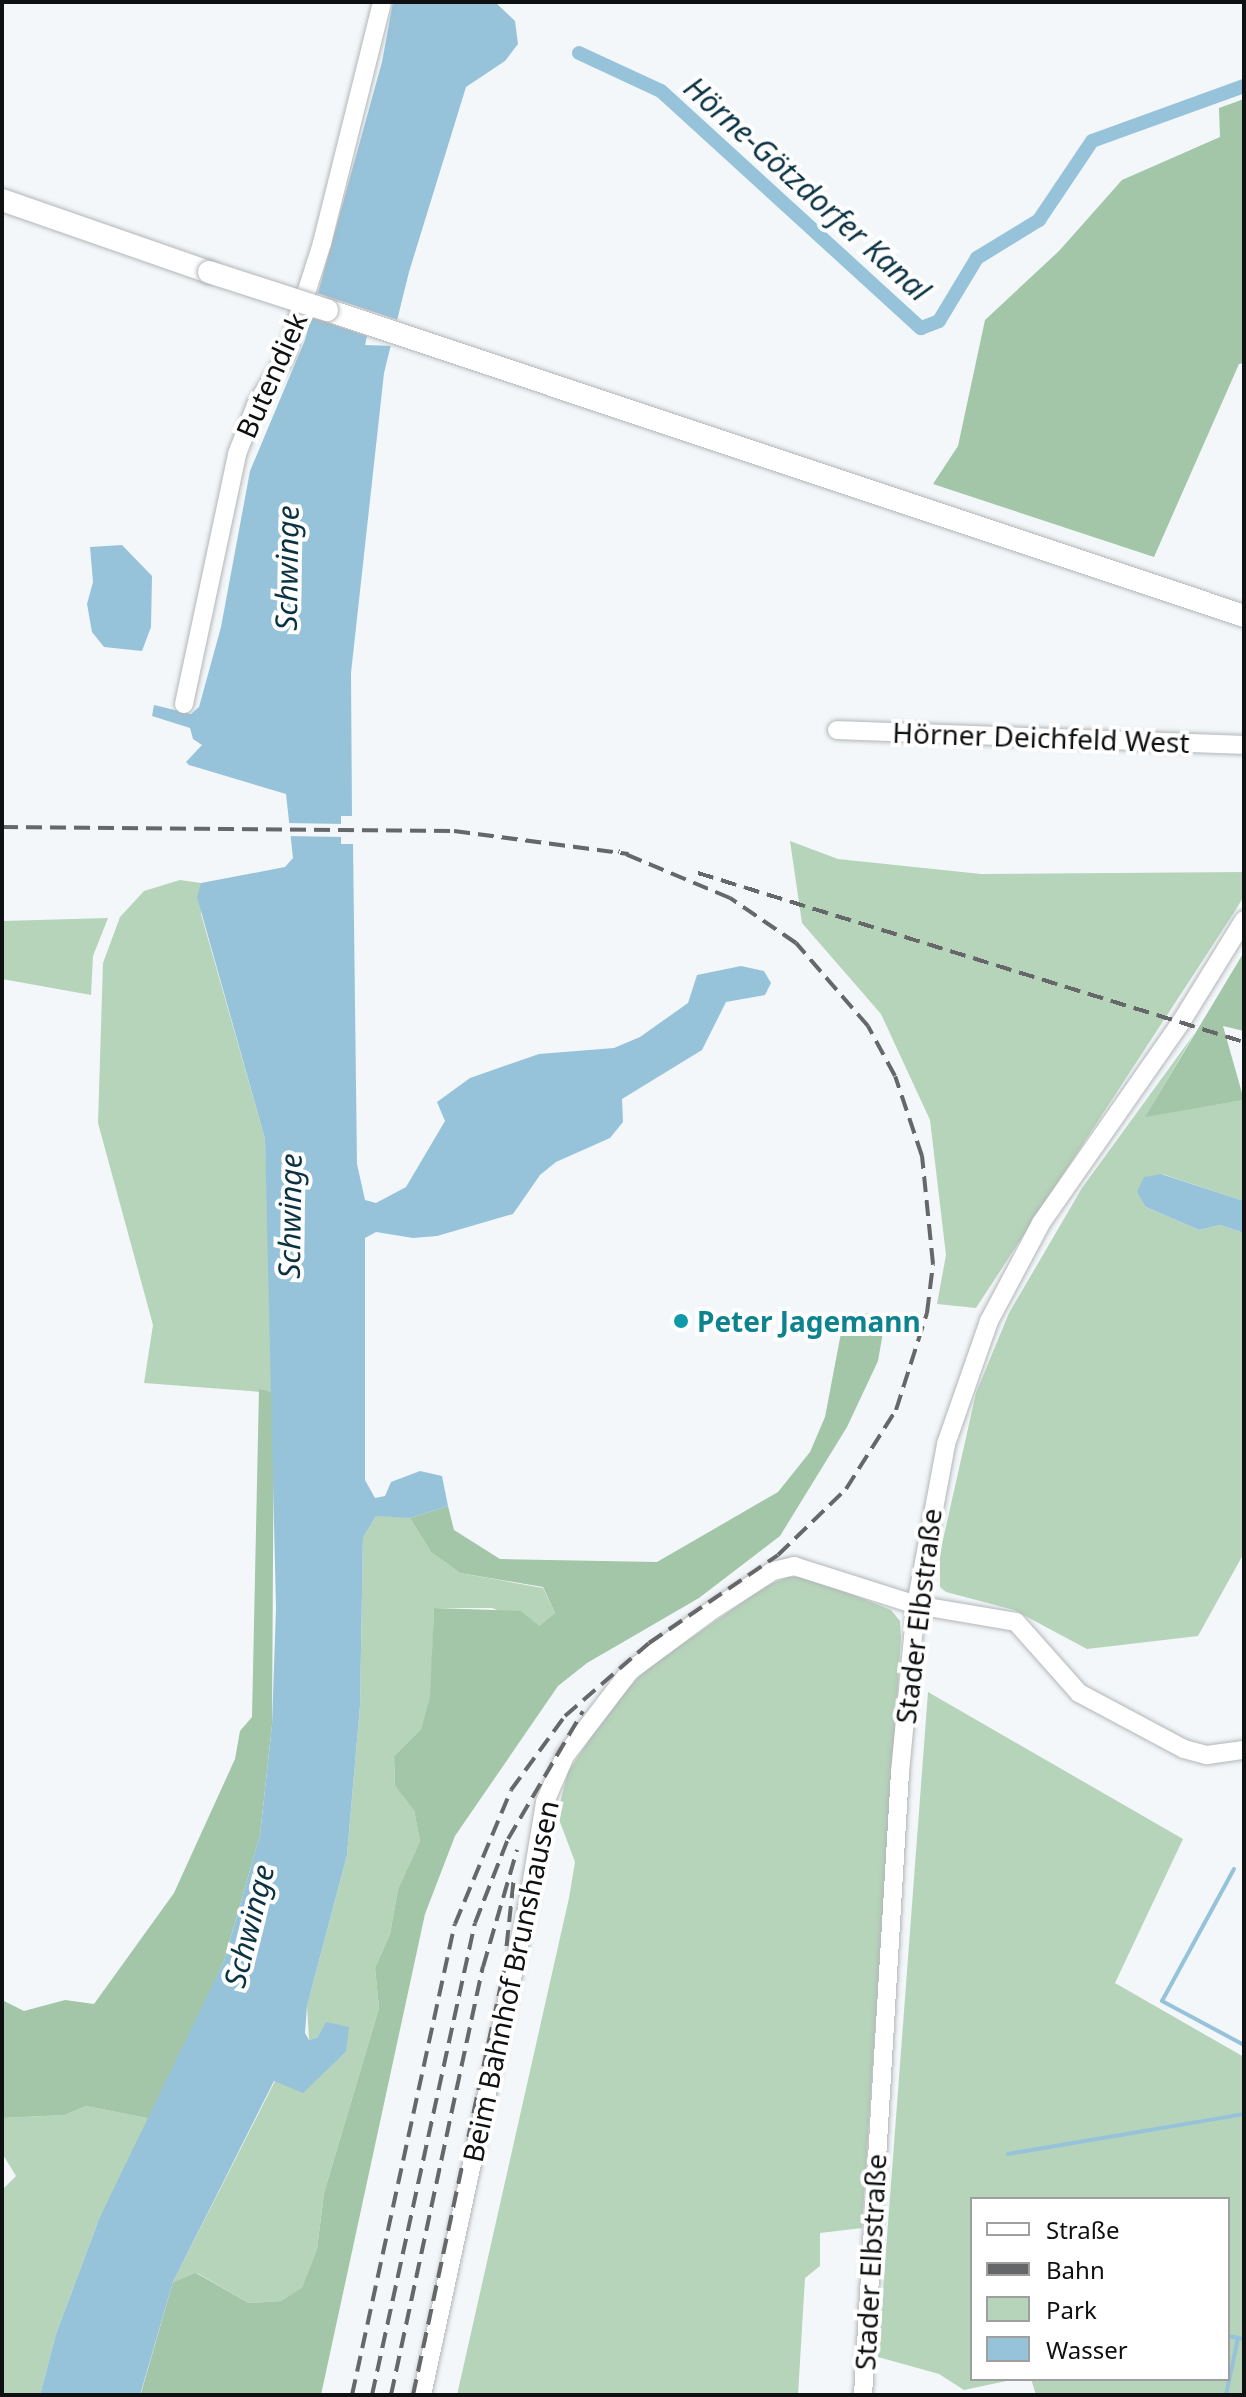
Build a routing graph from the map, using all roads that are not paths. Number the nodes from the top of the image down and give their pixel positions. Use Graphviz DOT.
graph roads {
  1 [pos="382,2"];
  2 [pos="2,200"];
  3 [pos="1244,616"];
  4 [pos="184,704"];
  5 [pos="837,730"];
  6 [pos="1244,745"];
  7 [pos="1244,920"];
  8 [pos="916,1605"];
  9 [pos="1244,1750"];
  10 [pos="422,2395"];
  11 [pos="863,2395"];
  1 -- 4 [label="street, Butendiek"];
  2 -- 3 [label="main road, bridge"];
  5 -- 6 [label="street, Hörner Deichfeld West"];
  7 -- 8 [label="street, Stader Elbstraße"];
  8 -- 9 [label="street, Beim Bahnhof Brunshausen"];
  8 -- 10 [label="street, Beim Bahnhof Brunshausen"];
  8 -- 11 [label="street, Stader Elbstraße"];
}
